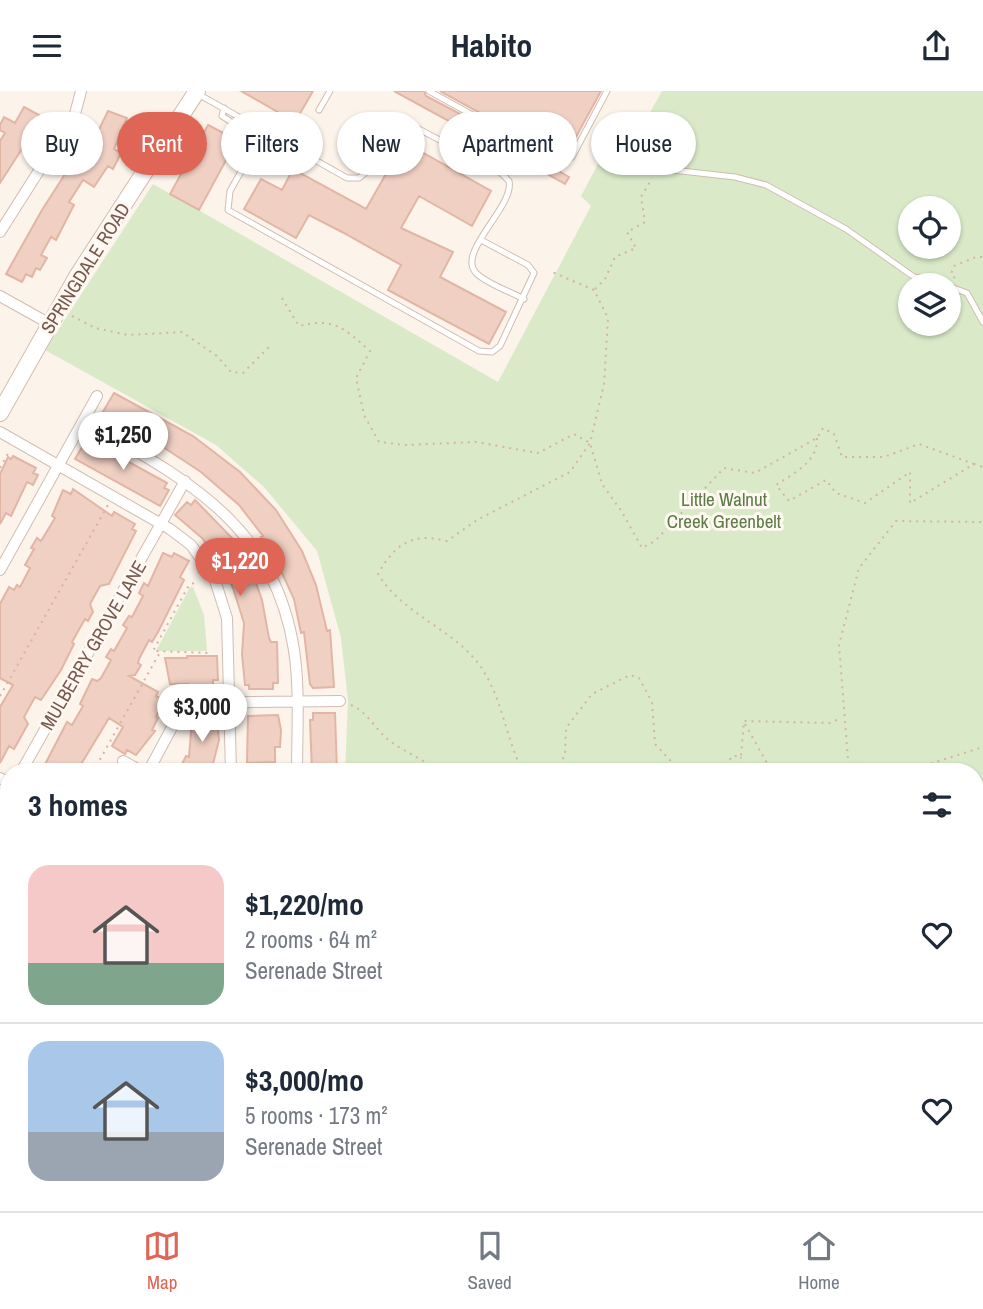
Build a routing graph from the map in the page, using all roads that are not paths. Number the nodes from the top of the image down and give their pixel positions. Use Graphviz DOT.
graph roads {
  1 [pos="81,91"];
  2 [pos="330,91"];
  3 [pos="429,91"];
  4 [pos="607,91"];
  5 [pos="197,92"];
  6 [pos="224,108"];
  7 [pos="319,110"];
  8 [pos="223,112"];
  9 [pos="231,112"];
  10 [pos="323,163"];
  11 [pos="696,173"];
  12 [pos="239,175"];
  13 [pos="0,232"];
  14 [pos="481,240"];
  15 [pos="908,273"];
  16 [pos="961,291"];
  17 [pos="0,296"];
  18 [pos="524,299"];
  19 [pos="983,322"];
  20 [pos="50,324"];
  21 [pos="97,396"];
  22 [pos="0,413"];
  23 [pos="84,421"];
  24 [pos="0,432"];
  25 [pos="58,466"];
  26 [pos="185,481"];
  27 [pos="161,524"];
  28 [pos="0,570"];
  29 [pos="340,701"];
  30 [pos="230,702"];
  31 [pos="296,702"];
  32 [pos="122,761"];
  33 [pos="26,763"];
  34 [pos="126,763"];
  35 [pos="151,763"];
  36 [pos="231,763"];
  37 [pos="298,763"];
  1 -- 13 [label="street"];
  2 -- 7 [label="lane"];
  3 -- 4 [label="lane"];
  5 -- 6 [label="lane"];
  5 -- 20 [label="main road, SPRINGDALE ROAD"];
  6 -- 8 [label="lane"];
  6 -- 9 [label="lane"];
  10 -- 14 [label="lane"];
  11 -- 15 [label="lane"];
  12 -- 18 [label="lane"];
  14 -- 18 [label="lane"];
  14 -- 18 [label="lane"];
  16 -- 19 [label="lane"];
  17 -- 20 [label="street"];
  20 -- 22 [label="main road, SPRINGDALE ROAD"];
  21 -- 23 [label="street"];
  23 -- 25 [label="street"];
  23 -- 26 [label="street"];
  24 -- 25 [label="street"];
  25 -- 27 [label="street"];
  25 -- 28 [label="street"];
  26 -- 27 [label="street, MULBERRY GROVE LANE"];
  26 -- 31 [label="street"];
  27 -- 30 [label="street"];
  27 -- 33 [label="street, MULBERRY GROVE LANE"];
  29 -- 31 [label="street"];
  30 -- 31 [label="street"];
  30 -- 35 [label="street"];
  30 -- 36 [label="street"];
  31 -- 37 [label="street"];
  32 -- 34 [label="street"];
}
